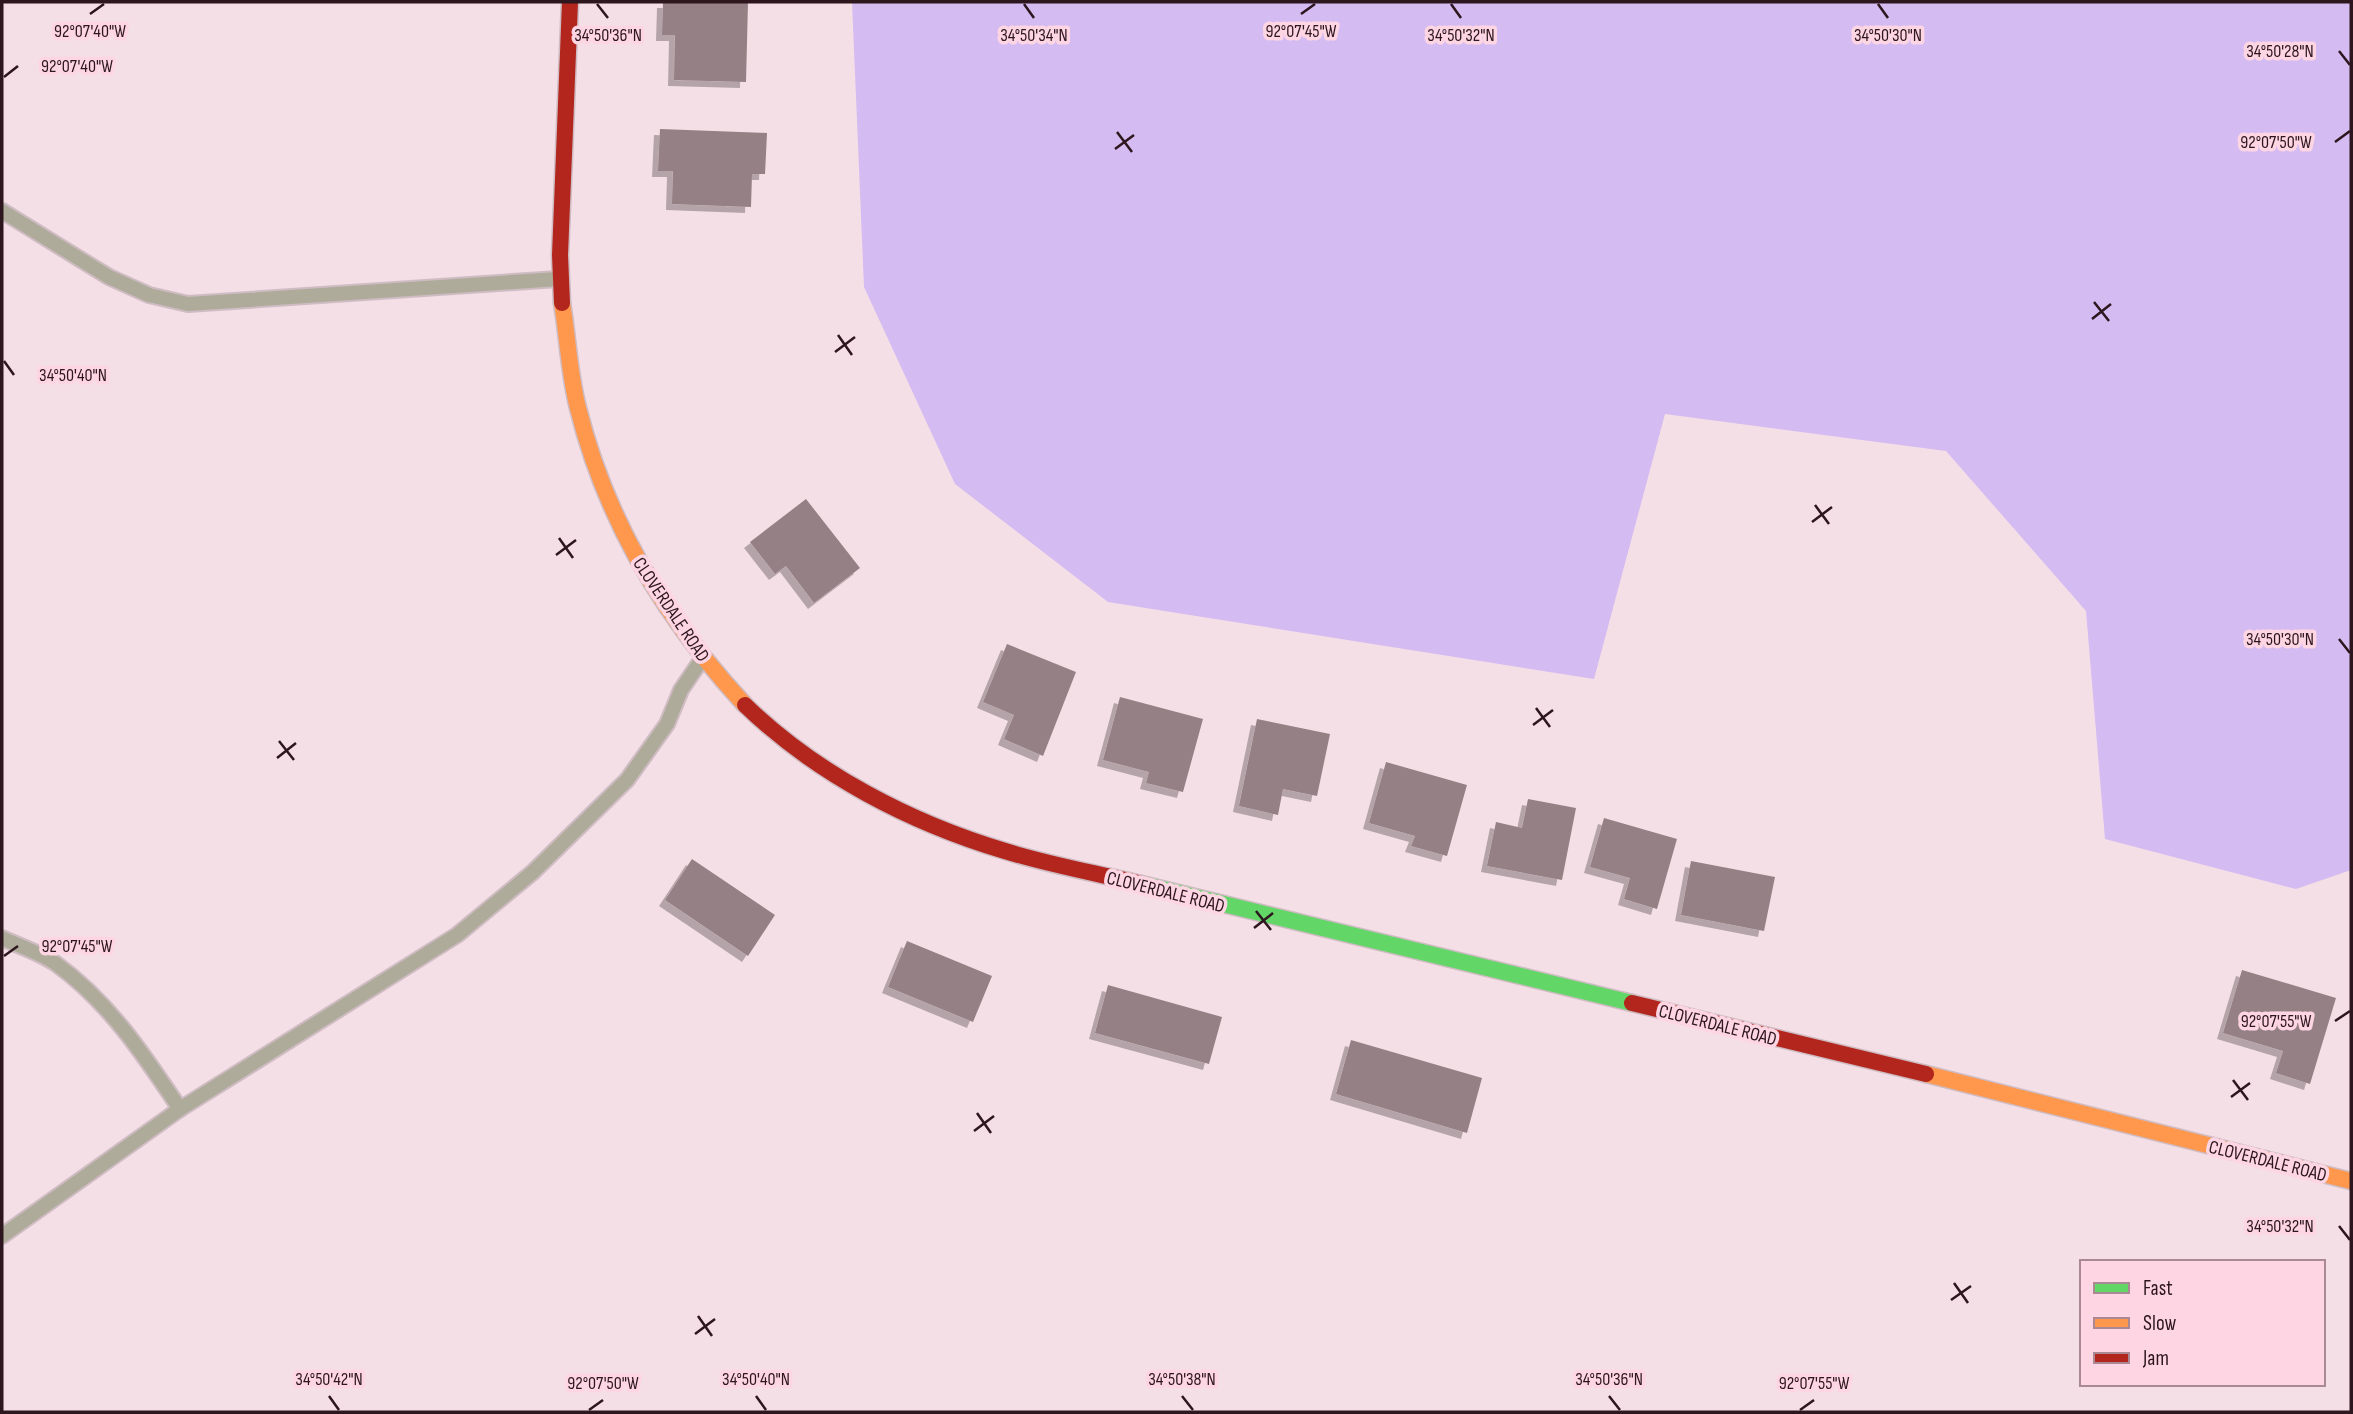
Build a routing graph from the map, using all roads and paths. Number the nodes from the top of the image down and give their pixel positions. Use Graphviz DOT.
graph roads {
  1 [pos="570,2"];
  2 [pos="2,211"];
  3 [pos="559,279"];
  4 [pos="703,657"];
  5 [pos="2,938"];
  6 [pos="180,1109"];
  7 [pos="2351,1181"];
  8 [pos="2,1236"];
  1 -- 3 [label="street, CLOVERDALE ROAD"];
  2 -- 3 [label="lane"];
  3 -- 4 [label="street, CLOVERDALE ROAD"];
  4 -- 6 [label="lane"];
  4 -- 7 [label="street, CLOVERDALE ROAD"];
  5 -- 6 [label="lane"];
  6 -- 8 [label="lane"];
}
